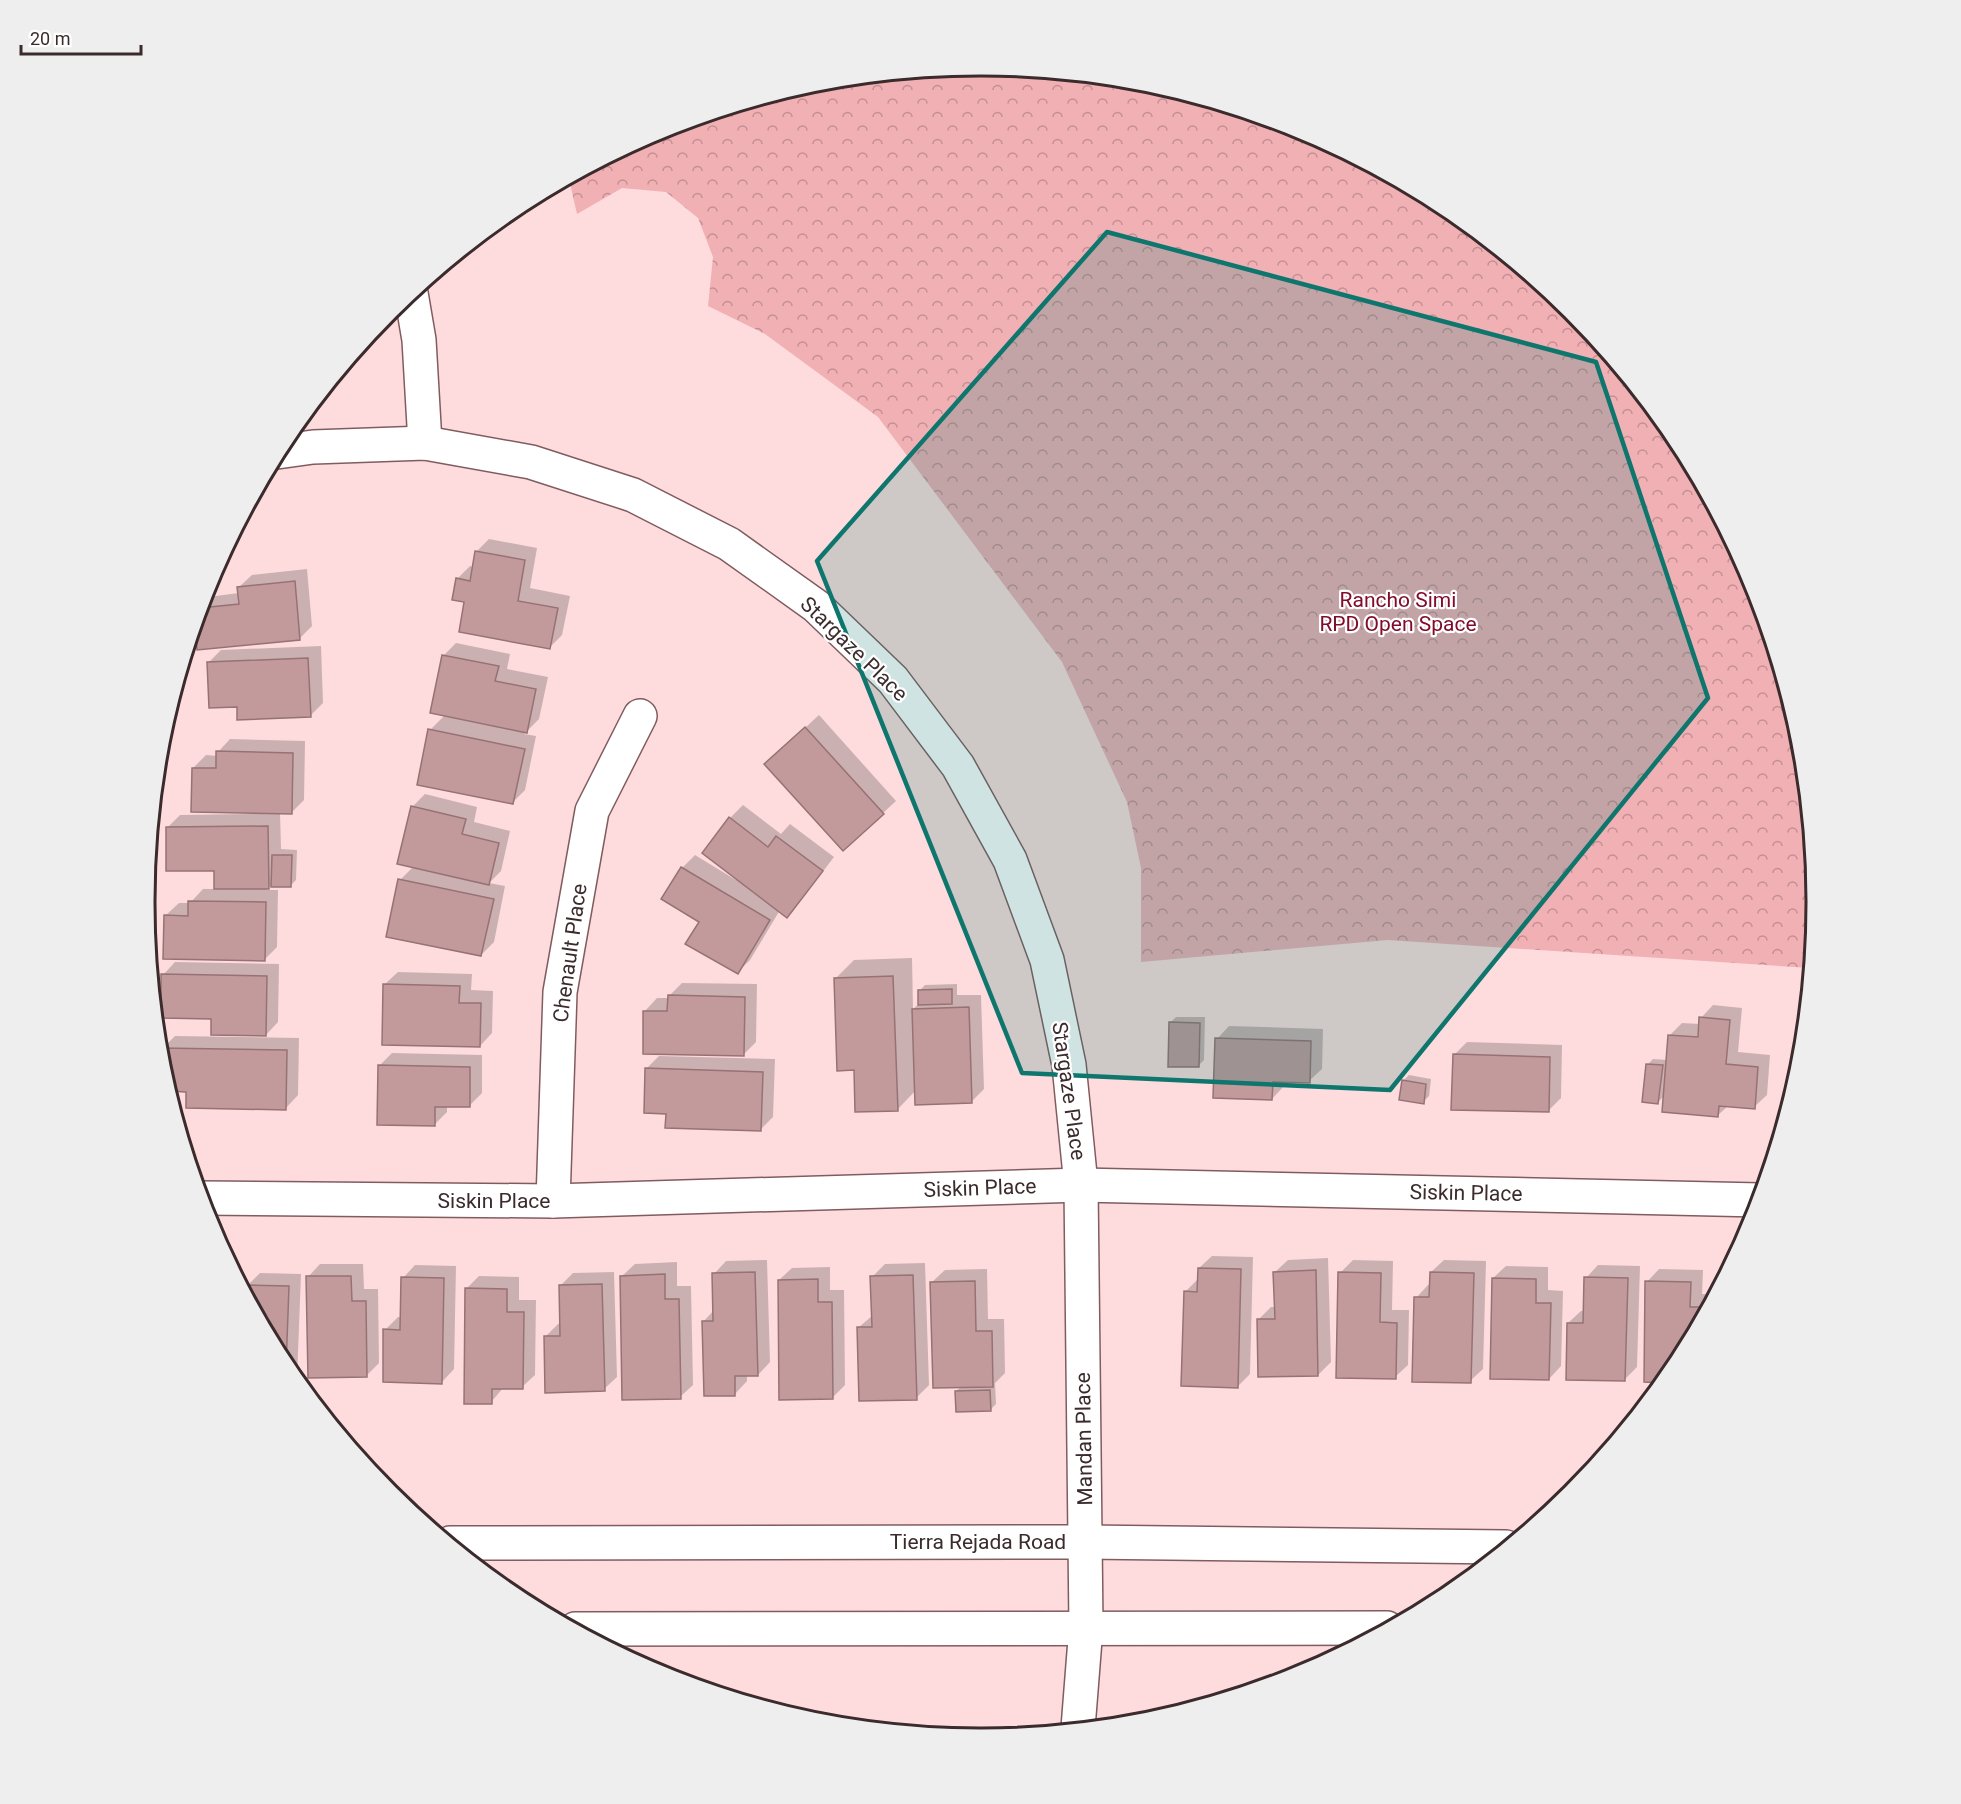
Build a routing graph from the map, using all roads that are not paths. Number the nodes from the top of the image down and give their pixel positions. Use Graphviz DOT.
graph roads {
  1 [pos="413,303"];
  2 [pos="425,443"];
  3 [pos="289,450"];
  4 [pos="640,716"];
  5 [pos="1081,1185"];
  6 [pos="211,1198"];
  7 [pos="1750,1200"];
  8 [pos="553,1201"];
  9 [pos="1085,1542"];
  10 [pos="461,1543"];
  11 [pos="1496,1547"];
  12 [pos="1086,1627"];
  13 [pos="1372,1628"];
  14 [pos="590,1629"];
  15 [pos="1079,1721"];
  1 -- 2 [label="street"];
  2 -- 3 [label="street, Stargaze Place"];
  2 -- 5 [label="street, Stargaze Place"];
  4 -- 8 [label="street, Chenault Place"];
  5 -- 7 [label="street, Siskin Place"];
  5 -- 8 [label="street, Siskin Place"];
  5 -- 9 [label="street, Mandan Place"];
  6 -- 8 [label="street, Siskin Place"];
  9 -- 10 [label="street, Tierra Rejada Road"];
  9 -- 11 [label="street, Tierra Rejada Road"];
  9 -- 12 [label="street, Mandan Place"];
  12 -- 13 [label="street"];
  12 -- 14 [label="street"];
  12 -- 15 [label="street, Mandan Place"];
}
